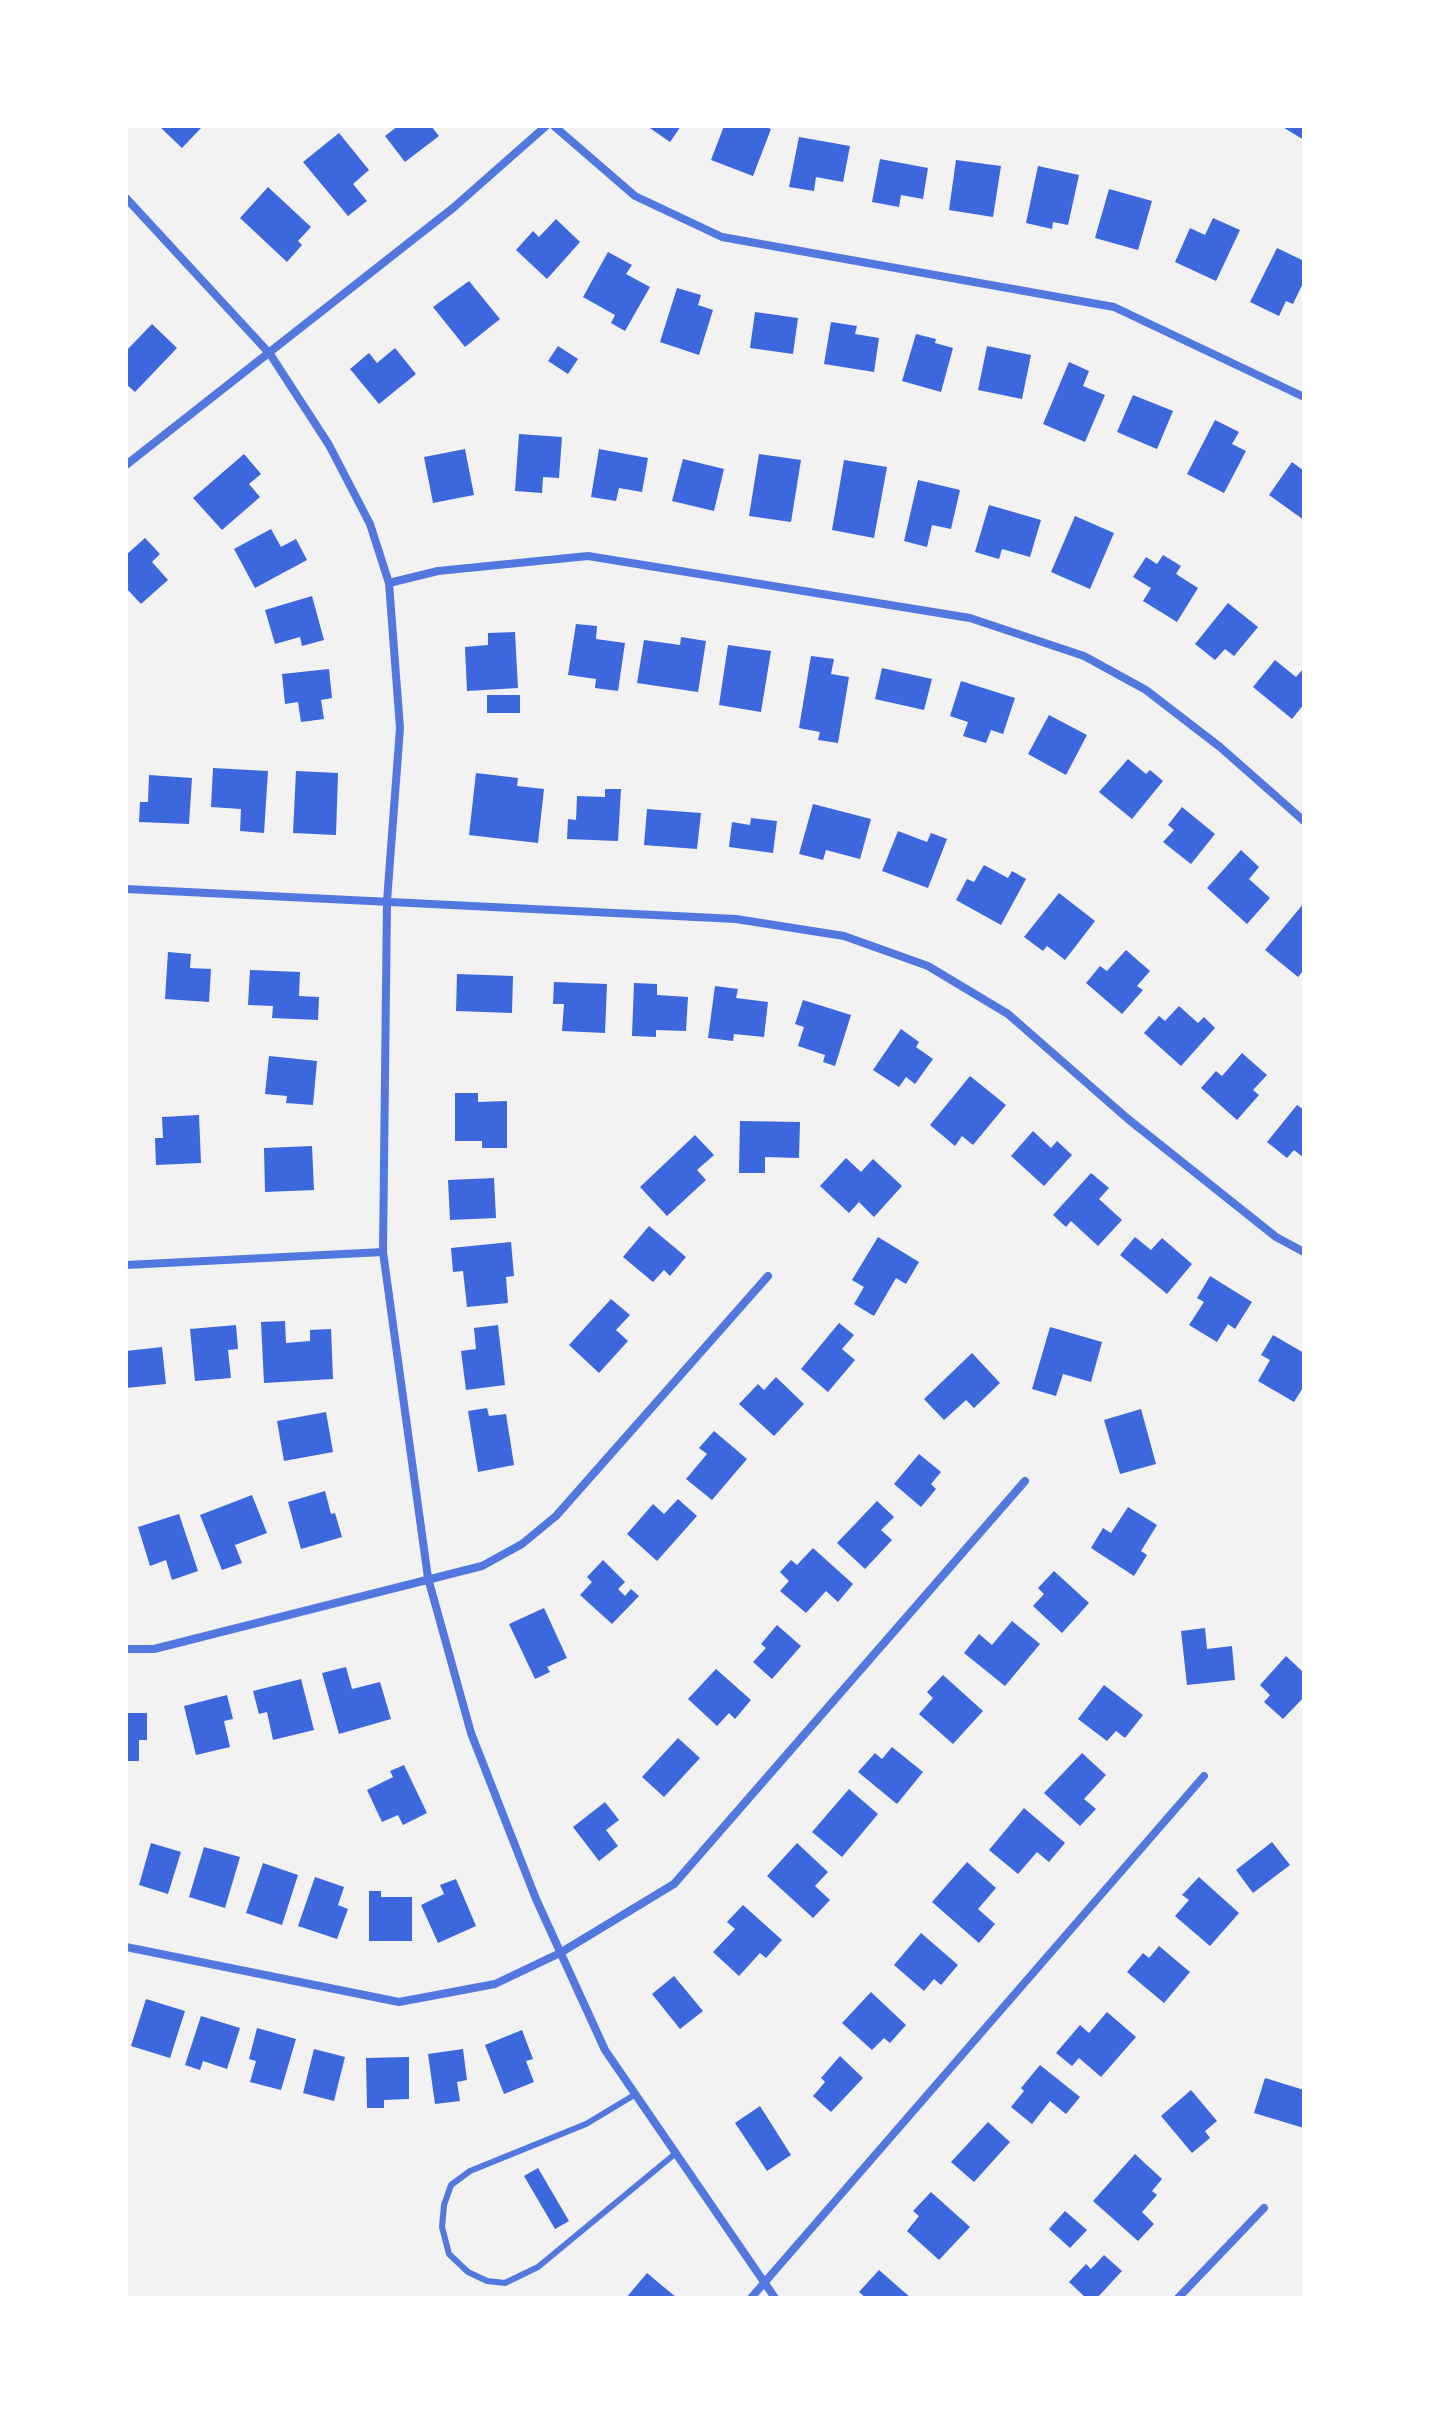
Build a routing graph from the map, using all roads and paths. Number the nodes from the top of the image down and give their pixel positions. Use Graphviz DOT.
graph roads {
  1 [pos="546,126"];
  2 [pos="554,126"];
  3 [pos="126,198"];
  4 [pos="270,354"];
  5 [pos="1304,397"];
  6 [pos="126,465"];
  7 [pos="389,583"];
  8 [pos="1304,821"];
  9 [pos="126,889"];
  10 [pos="387,901"];
  11 [pos="383,1252"];
  12 [pos="1304,1252"];
  13 [pos="126,1265"];
  14 [pos="768,1276"];
  15 [pos="1025,1481"];
  16 [pos="428,1578"];
  17 [pos="126,1649"];
  18 [pos="1204,1776"];
  19 [pos="126,1947"];
  20 [pos="560,1953"];
  21 [pos="636,2094"];
  22 [pos="676,2153"];
  23 [pos="1264,2208"];
  24 [pos="764,2283"];
  25 [pos="751,2298"];
  26 [pos="775,2298"];
  27 [pos="1178,2298"];
  1 -- 4 [label="street"];
  2 -- 5 [label="street"];
  3 -- 4 [label="street"];
  4 -- 6 [label="street"];
  4 -- 7 [label="street"];
  7 -- 8 [label="street"];
  7 -- 10 [label="street"];
  9 -- 10 [label="street"];
  10 -- 11 [label="street"];
  10 -- 12 [label="street"];
  11 -- 13 [label="street"];
  11 -- 16 [label="street"];
  14 -- 16 [label="street"];
  15 -- 20 [label="street"];
  16 -- 17 [label="street"];
  16 -- 20 [label="street"];
  18 -- 24 [label="street"];
  19 -- 20 [label="street"];
  20 -- 21 [label="street"];
  21 -- 22 [label="street"];
  21 -- 22 [label="lane"];
  22 -- 24 [label="street"];
  23 -- 27 [label="street"];
  24 -- 25 [label="street"];
  24 -- 26 [label="street"];
}
